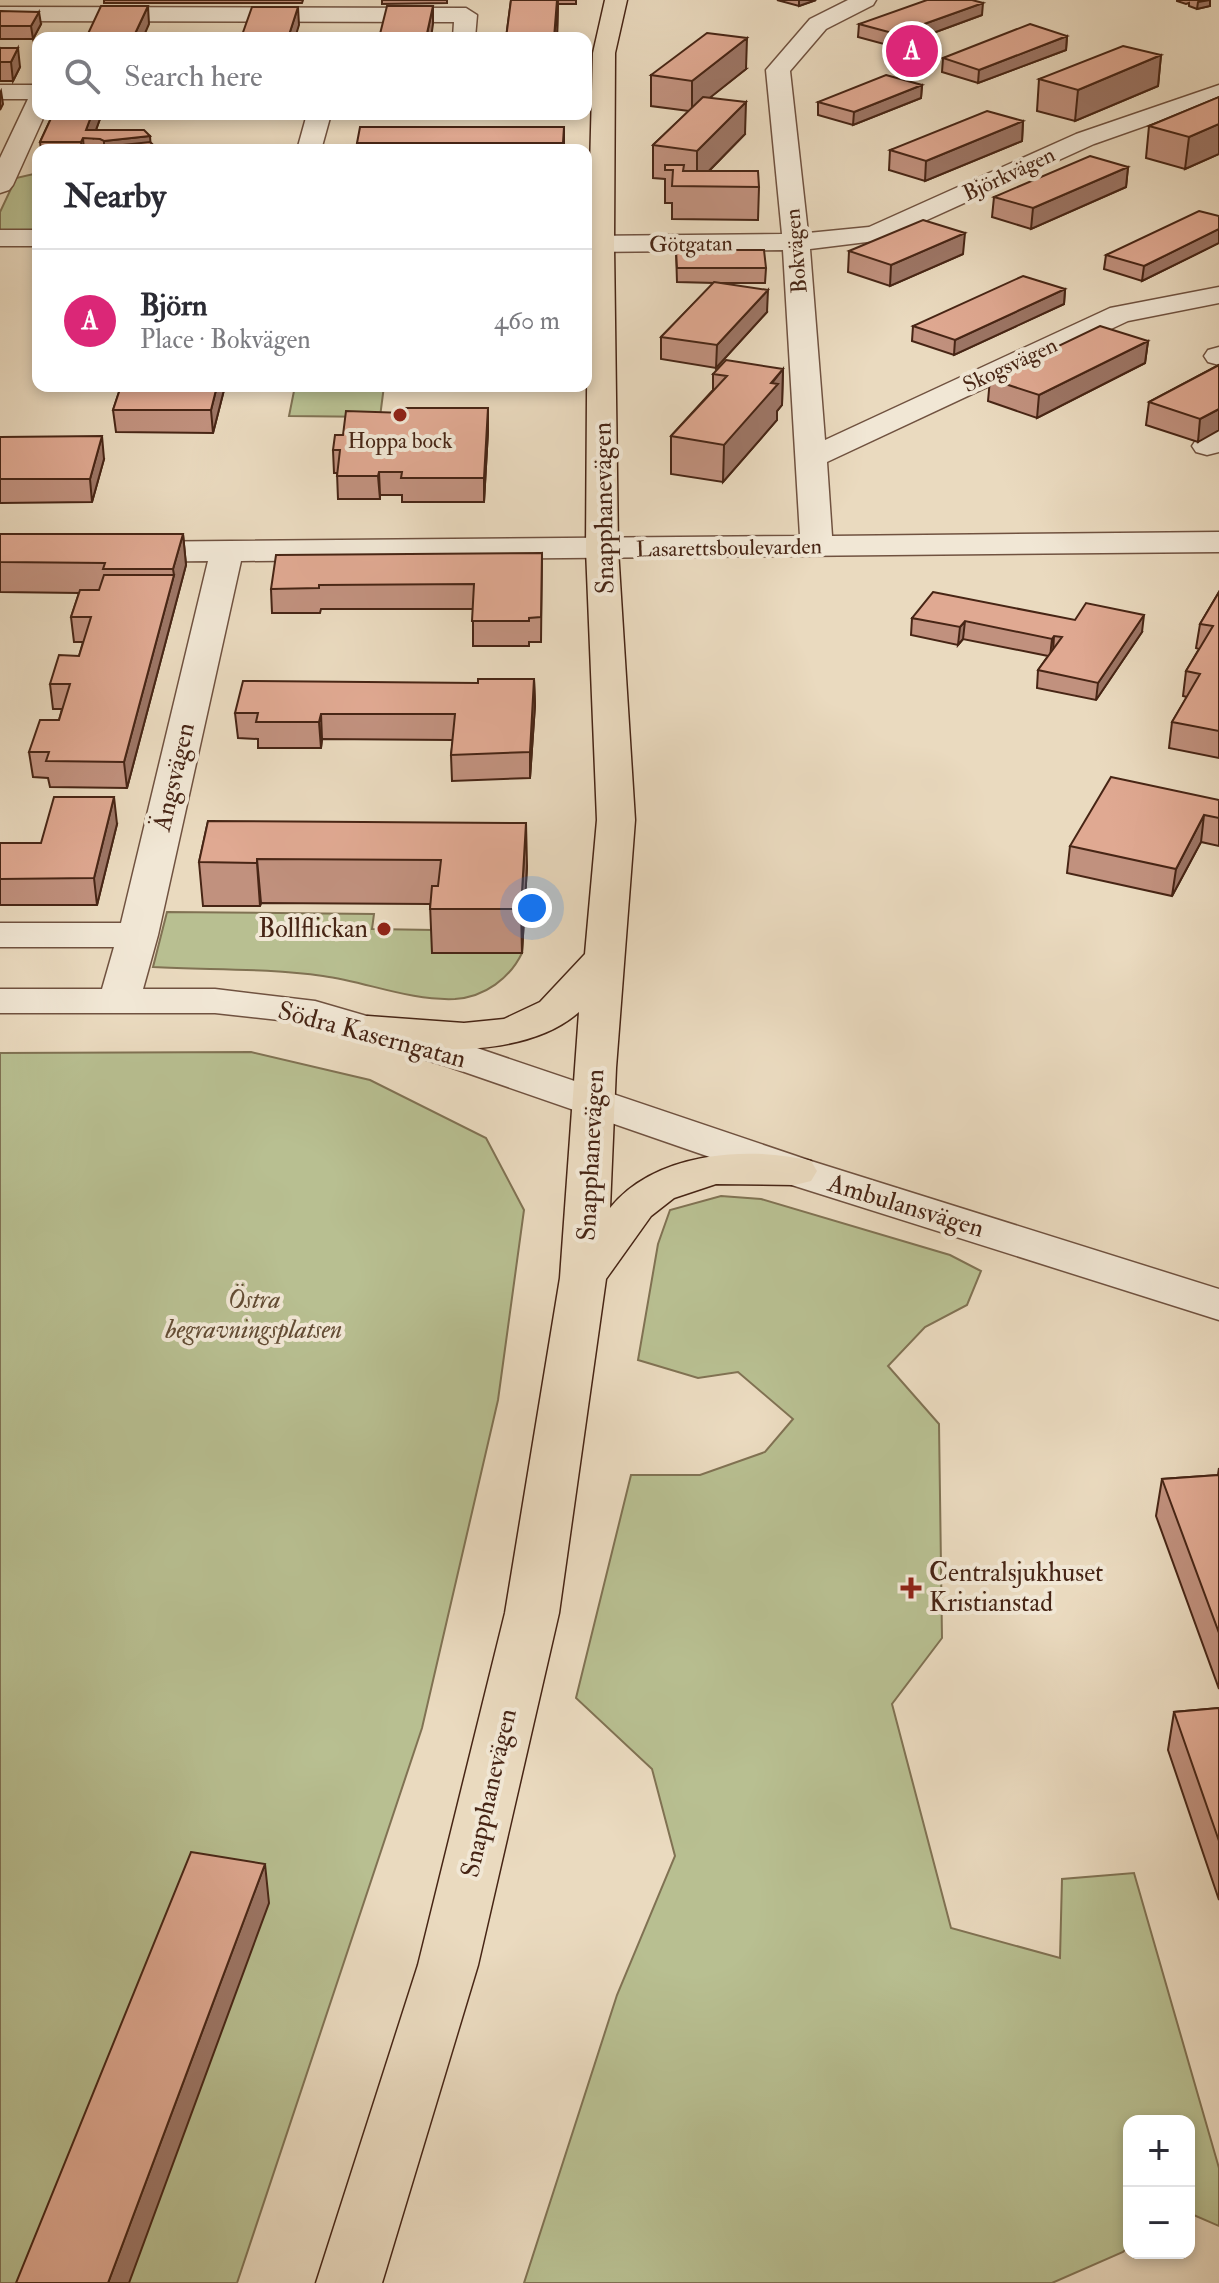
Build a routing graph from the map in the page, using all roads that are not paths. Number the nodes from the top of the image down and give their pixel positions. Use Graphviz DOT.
graph roads {
  1 [pos="616,0"];
  2 [pos="865,0"];
  3 [pos="0,14"];
  4 [pos="76,15"];
  5 [pos="465,27"];
  6 [pos="69,32"];
  7 [pos="0,92"];
  8 [pos="32,92"];
  9 [pos="1219,92"];
  10 [pos="32,115"];
  11 [pos="317,120"];
  12 [pos="311,144"];
  13 [pos="32,170"];
  14 [pos="4,177"];
  15 [pos="0,238"];
  16 [pos="32,238"];
  17 [pos="796,242"];
  18 [pos="594,245"];
  19 [pos="1219,295"];
  20 [pos="809,459"];
  21 [pos="1219,542"];
  22 [pos="817,547"];
  23 [pos="602,549"];
  24 [pos="90,552"];
  25 [pos="226,553"];
  26 [pos="0,935"];
  27 [pos="138,935"];
  28 [pos="605,955"];
  29 [pos="119,1000"];
  30 [pos="0,1001"];
  31 [pos="368,1029"];
  32 [pos="595,1100"];
  33 [pos="795,1171"];
  34 [pos="583,1278"];
  35 [pos="1219,1305"];
  36 [pos="349,2283"];
  1 -- 18 [label="main road, Snapphanevägen"];
  2 -- 17 [label="street, Bokvägen"];
  3 -- 4 [label="street"];
  4 -- 5 [label="street"];
  4 -- 6 [label="street"];
  7 -- 8 [label="street"];
  9 -- 17 [label="street, Björkvägen"];
  10 -- 14 [label="street"];
  11 -- 12 [label="street"];
  13 -- 14 [label="street"];
  15 -- 16 [label="street"];
  17 -- 18 [label="street, Götgatan"];
  17 -- 20 [label="street, Bokvägen"];
  18 -- 23 [label="main road, Snapphanevägen"];
  19 -- 20 [label="street, Skogsvägen"];
  20 -- 22 [label="street, Bokvägen"];
  21 -- 22 [label="street, Lasarettsboulevarden"];
  22 -- 23 [label="street, Lasarettsboulevarden"];
  23 -- 25 [label="street, Lasarettsboulevarden"];
  23 -- 28 [label="main road, Snapphanevägen"];
  24 -- 25 [label="street, Lasarettsboulevarden"];
  25 -- 27 [label="street, Ängsvägen"];
  26 -- 27 [label="street"];
  27 -- 29 [label="street, Ängsvägen"];
  28 -- 31 [label="main road"];
  28 -- 32 [label="main road, Snapphanevägen"];
  29 -- 30 [label="street, Södra Kaserngatan"];
  29 -- 31 [label="street, Södra Kaserngatan"];
  31 -- 32 [label="street, Södra Kaserngatan"];
  32 -- 33 [label="street, Ambulansvägen"];
  32 -- 34 [label="main road, Snapphanevägen"];
  33 -- 34 [label="main road"];
  33 -- 35 [label="street, Ambulansvägen"];
  34 -- 36 [label="main road, Snapphanevägen"];
}
